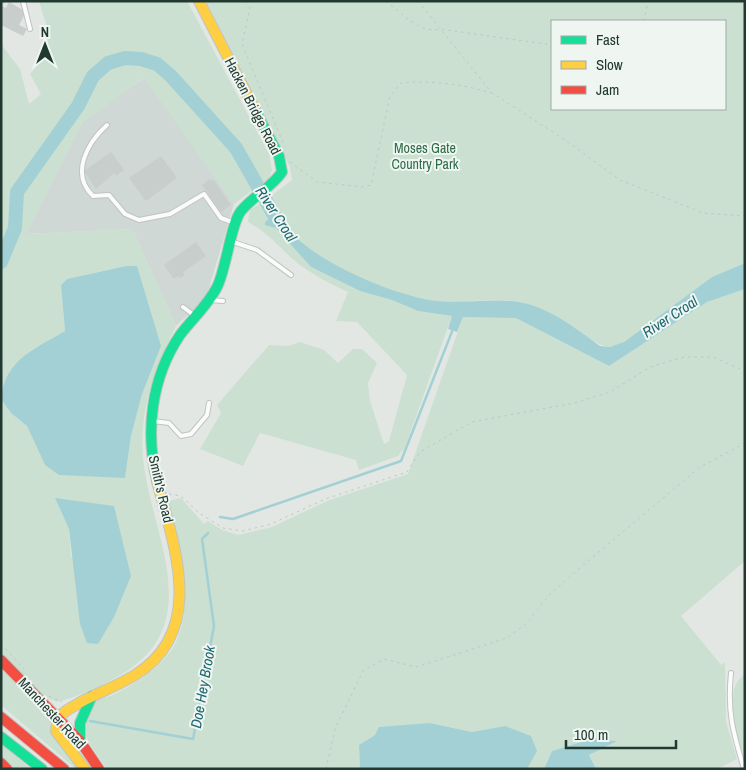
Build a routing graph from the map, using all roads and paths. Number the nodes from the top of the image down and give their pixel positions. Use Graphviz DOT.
graph roads {
  1 [pos="23,1"];
  2 [pos="199,1"];
  3 [pos="246,1"];
  4 [pos="386,1"];
  5 [pos="418,1"];
  6 [pos="648,1"];
  7 [pos="644,20"];
  8 [pos="30,29"];
  9 [pos="440,29"];
  10 [pos="551,45"];
  11 [pos="492,93"];
  12 [pos="107,125"];
  13 [pos="282,158"];
  14 [pos="249,203"];
  15 [pos="745,216"];
  16 [pos="235,223"];
  17 [pos="230,241"];
  18 [pos="291,275"];
  19 [pos="209,299"];
  20 [pos="223,301"];
  21 [pos="183,307"];
  22 [pos="195,316"];
  23 [pos="745,371"];
  24 [pos="209,403"];
  25 [pos="151,422"];
  26 [pos="745,443"];
  27 [pos="160,492"];
  28 [pos="1,644"];
  29 [pos="1,660"];
  30 [pos="731,673"];
  31 [pos="28,674"];
  32 [pos="92,696"];
  33 [pos="47,700"];
  34 [pos="57,700"];
  35 [pos="70,705"];
  36 [pos="1,711"];
  37 [pos="1,717"];
  38 [pos="58,717"];
  39 [pos="14,726"];
  40 [pos="1,736"];
  41 [pos="80,741"];
  42 [pos="1,763"];
  43 [pos="7,769"];
  44 [pos="42,769"];
  45 [pos="64,769"];
  46 [pos="85,769"];
  47 [pos="99,769"];
  48 [pos="326,769"];
  49 [pos="744,769"];
  1 -- 8 [label="lane"];
  2 -- 13 [label="main road, Hacken Bridge Road"];
  3 -- 13 [label="path"];
  4 -- 9 [label="path"];
  5 -- 9 [label="path"];
  6 -- 7 [label="path"];
  9 -- 10 [label="path"];
  9 -- 11 [label="path"];
  11 -- 13 [label="path"];
  11 -- 15 [label="path"];
  12 -- 16 [label="lane"];
  13 -- 14 [label="main road, Hacken Bridge Road"];
  14 -- 16 [label="main road, Smith's Road"];
  16 -- 17 [label="main road, Smith's Road"];
  17 -- 18 [label="lane"];
  17 -- 19 [label="main road, Smith's Road"];
  19 -- 20 [label="lane"];
  19 -- 22 [label="main road, Smith's Road"];
  21 -- 22 [label="lane"];
  22 -- 25 [label="main road, Smith's Road"];
  23 -- 27 [label="path"];
  24 -- 25 [label="lane"];
  25 -- 27 [label="main road, Smith's Road"];
  26 -- 48 [label="path"];
  27 -- 32 [label="main road, Smith's Road"];
  28 -- 31 [label="path"];
  29 -- 33 [label="main road, Manchester Road"];
  30 -- 49 [label="lane"];
  32 -- 35 [label="main road, Smith's Road"];
  32 -- 41 [label="main road"];
  33 -- 34 [label="path"];
  33 -- 35 [label="main road, Smith's Road"];
  33 -- 38 [label="main road, Manchester Road"];
  35 -- 38 [label="main road, Smith's Road"];
  36 -- 39 [label="main road"];
  37 -- 39 [label="main road"];
  38 -- 41 [label="main road, Manchester Road"];
  38 -- 46 [label="main road"];
  39 -- 45 [label="main road"];
  40 -- 44 [label="main road"];
  41 -- 47 [label="main road, Manchester Road"];
  42 -- 43 [label="main road"];
}
